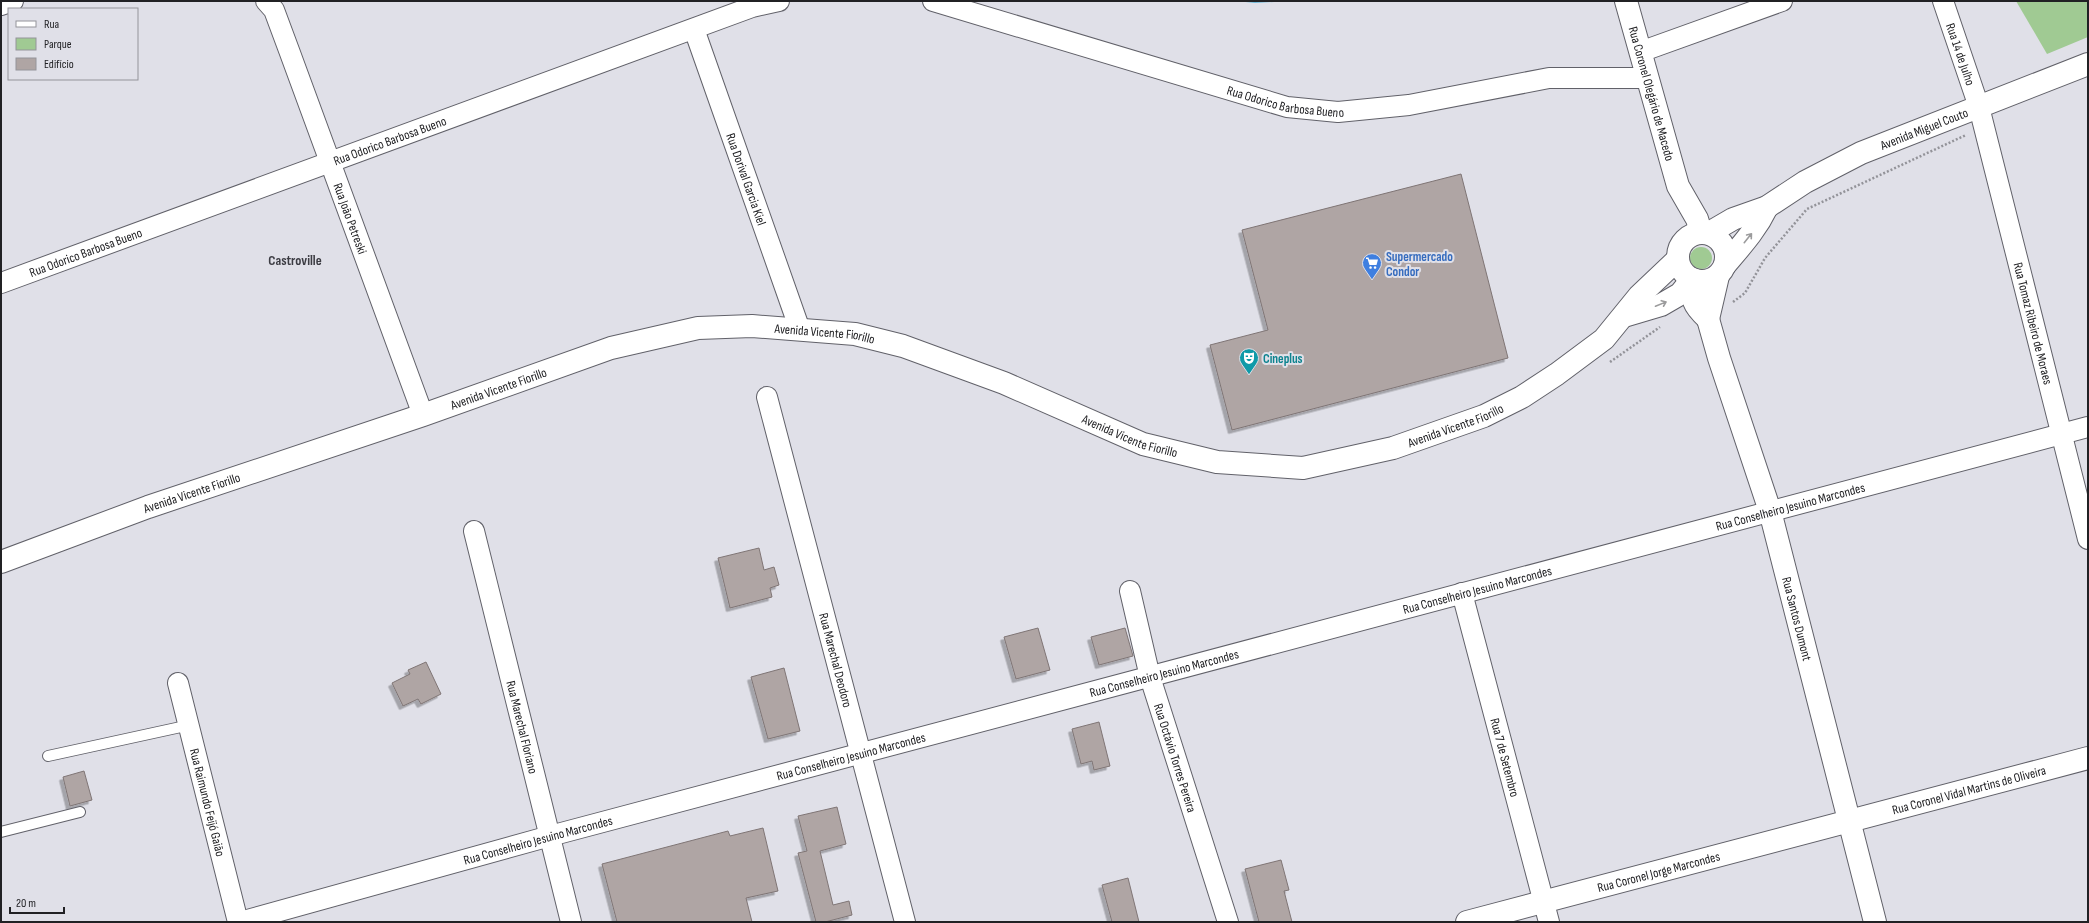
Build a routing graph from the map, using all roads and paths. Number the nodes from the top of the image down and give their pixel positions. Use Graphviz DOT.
graph roads {
  1 [pos="13,1"];
  2 [pos="266,1"];
  3 [pos="778,1"];
  4 [pos="933,1"];
  5 [pos="1626,1"];
  6 [pos="1782,1"];
  7 [pos="1943,1"];
  8 [pos="1,5"];
  9 [pos="694,29"];
  10 [pos="1640,52"];
  11 [pos="2088,64"];
  12 [pos="1648,78"];
  13 [pos="1981,118"];
  14 [pos="329,162"];
  15 [pos="1678,186"];
  16 [pos="1767,207"];
  17 [pos="1705,232"];
  18 [pos="1678,254"];
  19 [pos="1721,270"];
  20 [pos="1694,280"];
  21 [pos="1,283"];
  22 [pos="1624,316"];
  23 [pos="1708,319"];
  24 [pos="1664,324"];
  25 [pos="800,330"];
  26 [pos="1603,366"];
  27 [pos="766,397"];
  28 [pos="423,414"];
  29 [pos="2088,427"];
  30 [pos="2062,434"];
  31 [pos="1770,511"];
  32 [pos="474,531"];
  33 [pos="2088,539"];
  34 [pos="1,562"];
  35 [pos="1130,591"];
  36 [pos="1462,593"];
  37 [pos="1150,677"];
  38 [pos="178,683"];
  39 [pos="190,725"];
  40 [pos="860,754"];
  41 [pos="48,756"];
  42 [pos="2088,758"];
  43 [pos="80,812"];
  44 [pos="1849,821"];
  45 [pos="1,832"];
  46 [pos="550,836"];
  47 [pos="1546,912"];
  48 [pos="239,922"];
  49 [pos="571,922"];
  50 [pos="905,922"];
  51 [pos="1228,922"];
  52 [pos="1467,922"];
  53 [pos="1875,922"];
  1 -- 8 [label="street"];
  2 -- 14 [label="street, Rua João Petreski"];
  3 -- 9 [label="street, Rua Odorico Barbosa Bueno"];
  4 -- 12 [label="street, Rua Odorico Barbosa Bueno"];
  5 -- 10 [label="main road, Rua Coronel Olegário de Macedo"];
  6 -- 10 [label="street"];
  7 -- 13 [label="street, Rua 14 de Julho"];
  9 -- 14 [label="street, Rua Odorico Barbosa Bueno"];
  9 -- 25 [label="street, Rua Dorival Garcia Kiel"];
  10 -- 12 [label="main road, Rua Coronel Olegário de Macedo"];
  11 -- 13 [label="main road, Avenida Miguel Couto"];
  12 -- 15 [label="main road, Rua Coronel Olegário de Macedo"];
  13 -- 16 [label="main road, Avenida Miguel Couto"];
  13 -- 23 [label="path"];
  13 -- 30 [label="street, Rua Tomaz Ribeiro de Moraes"];
  14 -- 21 [label="street, Rua Odorico Barbosa Bueno"];
  14 -- 28 [label="street, Rua João Petreski"];
  15 -- 17 [label="main road"];
  15 -- 18 [label="main road"];
  16 -- 17 [label="main road, Avenida Miguel Couto"];
  19 -- 16 [label="main road, one-way"];
  17 -- 18 [label="main road"];
  17 -- 19 [label="main road"];
  18 -- 20 [label="main road"];
  18 -- 22 [label="main road, Avenida Vicente Fiorillo"];
  19 -- 20 [label="main road"];
  19 -- 23 [label="main road"];
  22 -- 20 [label="main road, one-way"];
  20 -- 23 [label="main road"];
  22 -- 25 [label="main road, Avenida Vicente Fiorillo"];
  23 -- 31 [label="main road, Rua Santos Dumont"];
  24 -- 26 [label="path"];
  25 -- 28 [label="main road, Avenida Vicente Fiorillo"];
  27 -- 40 [label="street, Rua Marechal Deodoro"];
  28 -- 34 [label="main road, Avenida Vicente Fiorillo"];
  29 -- 30 [label="street, Rua Conselheiro Jesuino Marcondes"];
  30 -- 31 [label="street, Rua Conselheiro Jesuino Marcondes"];
  30 -- 33 [label="street, Rua Tomaz Ribeiro de Moraes"];
  31 -- 36 [label="street, Rua Conselheiro Jesuino Marcondes"];
  31 -- 44 [label="main road, Rua Santos Dumont"];
  32 -- 46 [label="street, Rua Marechal Floriano"];
  35 -- 37 [label="street, Rua Octávio Torres Pereira"];
  36 -- 37 [label="street, Rua Conselheiro Jesuino Marcondes"];
  36 -- 47 [label="street, Rua 7 de Setembro"];
  37 -- 40 [label="street, Rua Conselheiro Jesuino Marcondes"];
  37 -- 51 [label="street, Rua Octávio Torres Pereira"];
  38 -- 39 [label="street, Rua Raimundo Feijó Gaião"];
  39 -- 41 [label="lane"];
  39 -- 48 [label="street, Rua Raimundo Feijó Gaião"];
  40 -- 46 [label="street, Rua Conselheiro Jesuino Marcondes"];
  40 -- 50 [label="street, Rua Marechal Deodoro"];
  42 -- 44 [label="main road, Rua Coronel Vidal Martins de Oliveira"];
  43 -- 45 [label="lane"];
  44 -- 47 [label="main road, Rua Coronel Jorge Marcondes"];
  44 -- 53 [label="main road, Rua Santos Dumont"];
  46 -- 48 [label="street, Rua Conselheiro Jesuino Marcondes"];
  46 -- 49 [label="street, Rua Marechal Floriano"];
  47 -- 52 [label="main road, Rua Coronel Jorge Marcondes"];
}
